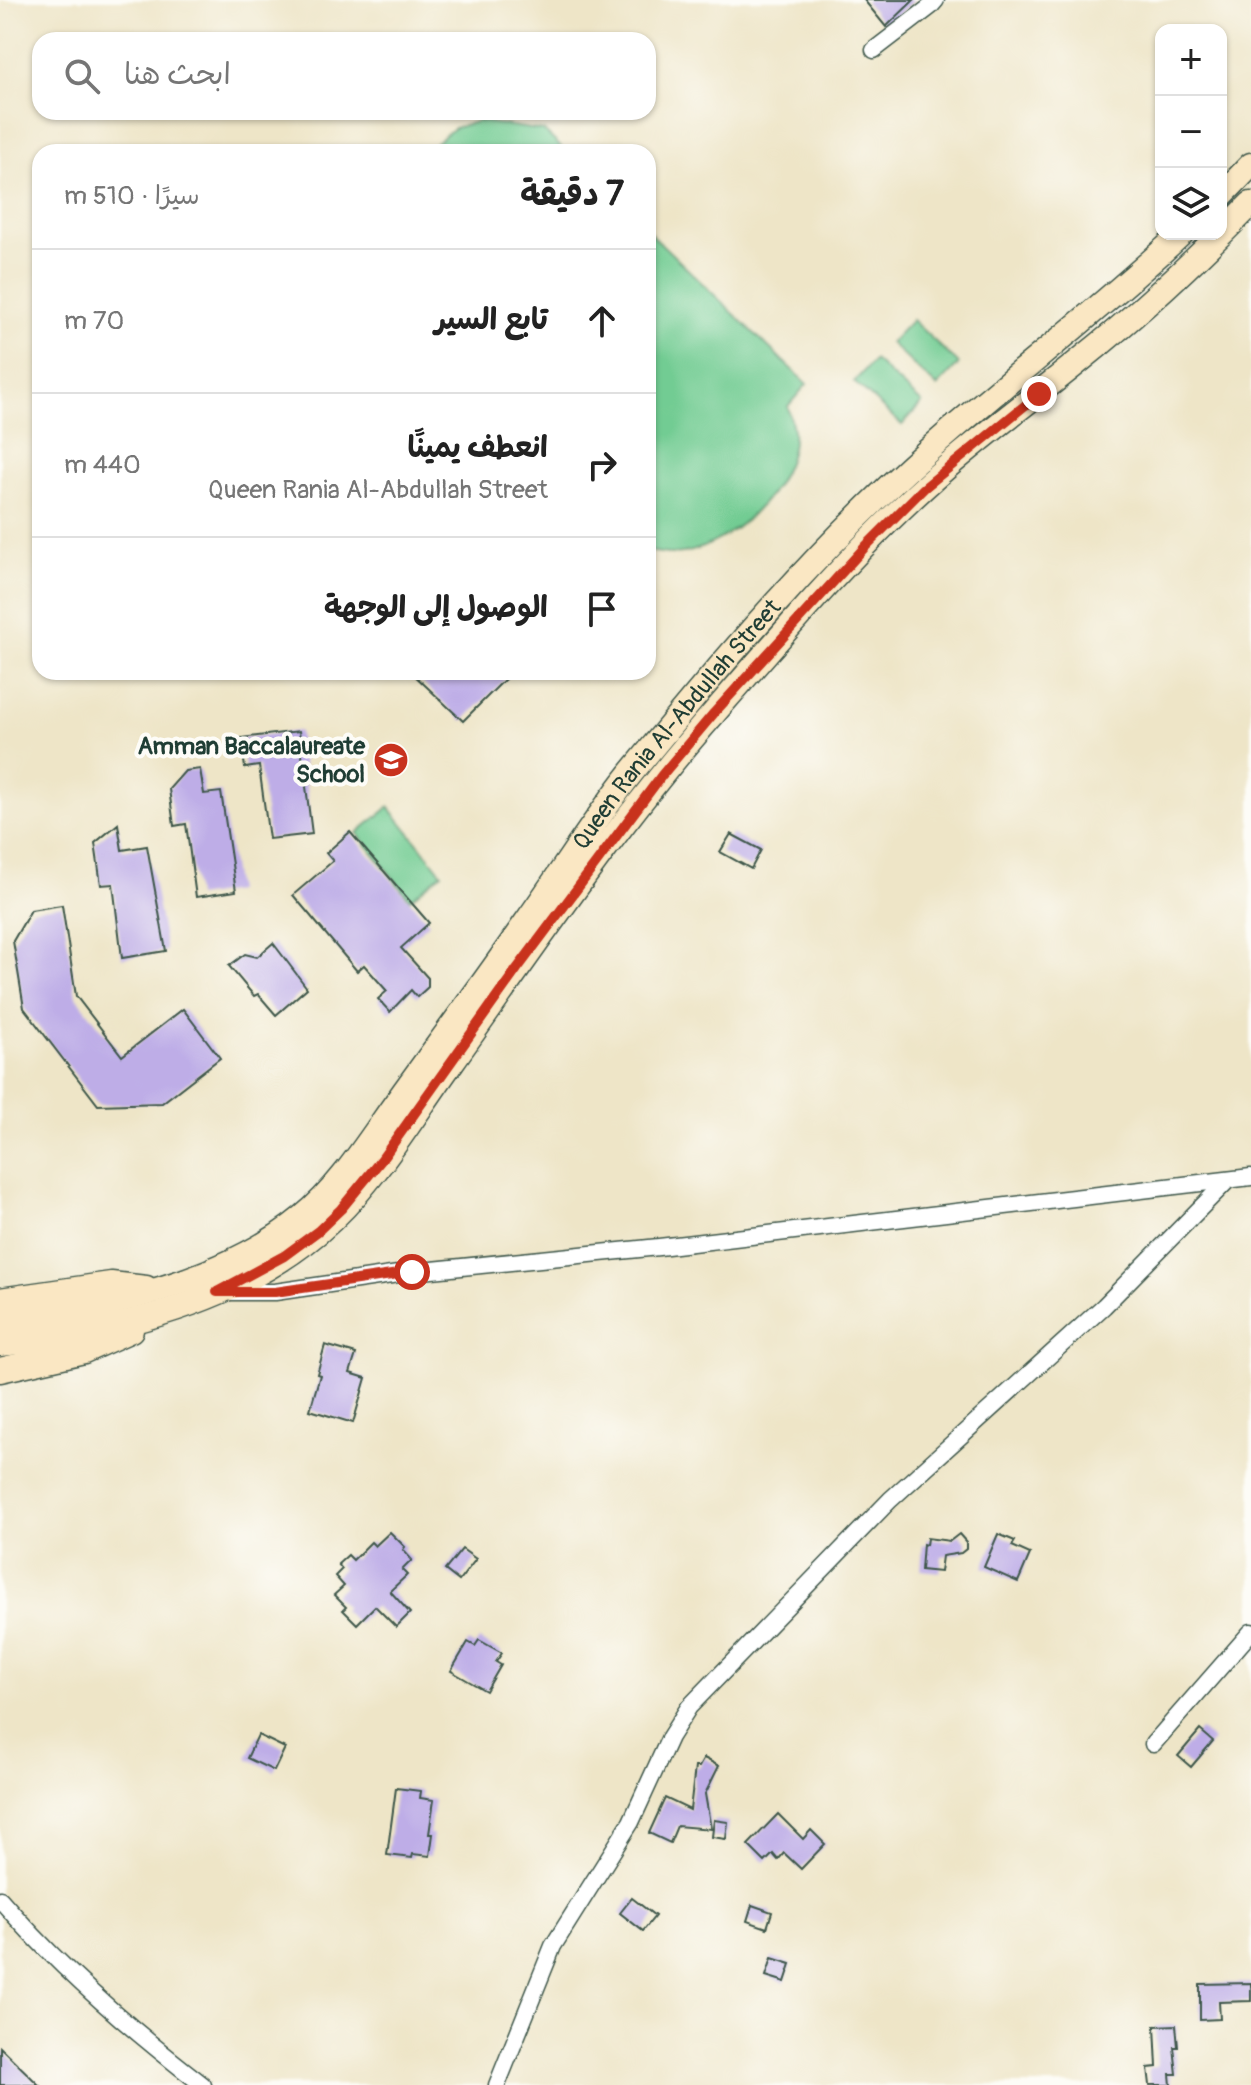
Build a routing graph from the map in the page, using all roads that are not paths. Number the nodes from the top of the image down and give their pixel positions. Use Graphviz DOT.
graph roads {
  1 [pos="936,0"];
  2 [pos="874,50"];
  3 [pos="1251,165"];
  4 [pos="1227,190"];
  5 [pos="1251,204"];
  6 [pos="1174,240"];
  7 [pos="1251,1177"];
  8 [pos="1228,1180"];
  9 [pos="152,1290"];
  10 [pos="217,1292"];
  11 [pos="0,1300"];
  12 [pos="174,1308"];
  13 [pos="0,1322"];
  14 [pos="0,1344"];
  15 [pos="0,1370"];
  16 [pos="1251,1632"];
  17 [pos="1153,1744"];
  18 [pos="0,1899"];
  19 [pos="203,2085"];
  20 [pos="497,2085"];
  1 -- 2 [label="street"];
  3 -- 4 [label="main road"];
  5 -- 10 [label="main road, Queen Rania Al-Abdullah Street"];
  6 -- 9 [label="main road, Queen Rania Al-Abdullah Street"];
  7 -- 8 [label="street"];
  8 -- 10 [label="street"];
  8 -- 20 [label="street"];
  9 -- 11 [label="main road"];
  9 -- 13 [label="main road, Queen Rania Al-Abdullah Street"];
  10 -- 12 [label="main road, Queen Rania Al-Abdullah Street"];
  12 -- 14 [label="main road, Queen Rania Al-Abdullah Street"];
  12 -- 15 [label="main road"];
  16 -- 17 [label="street"];
  18 -- 19 [label="street"];
}
